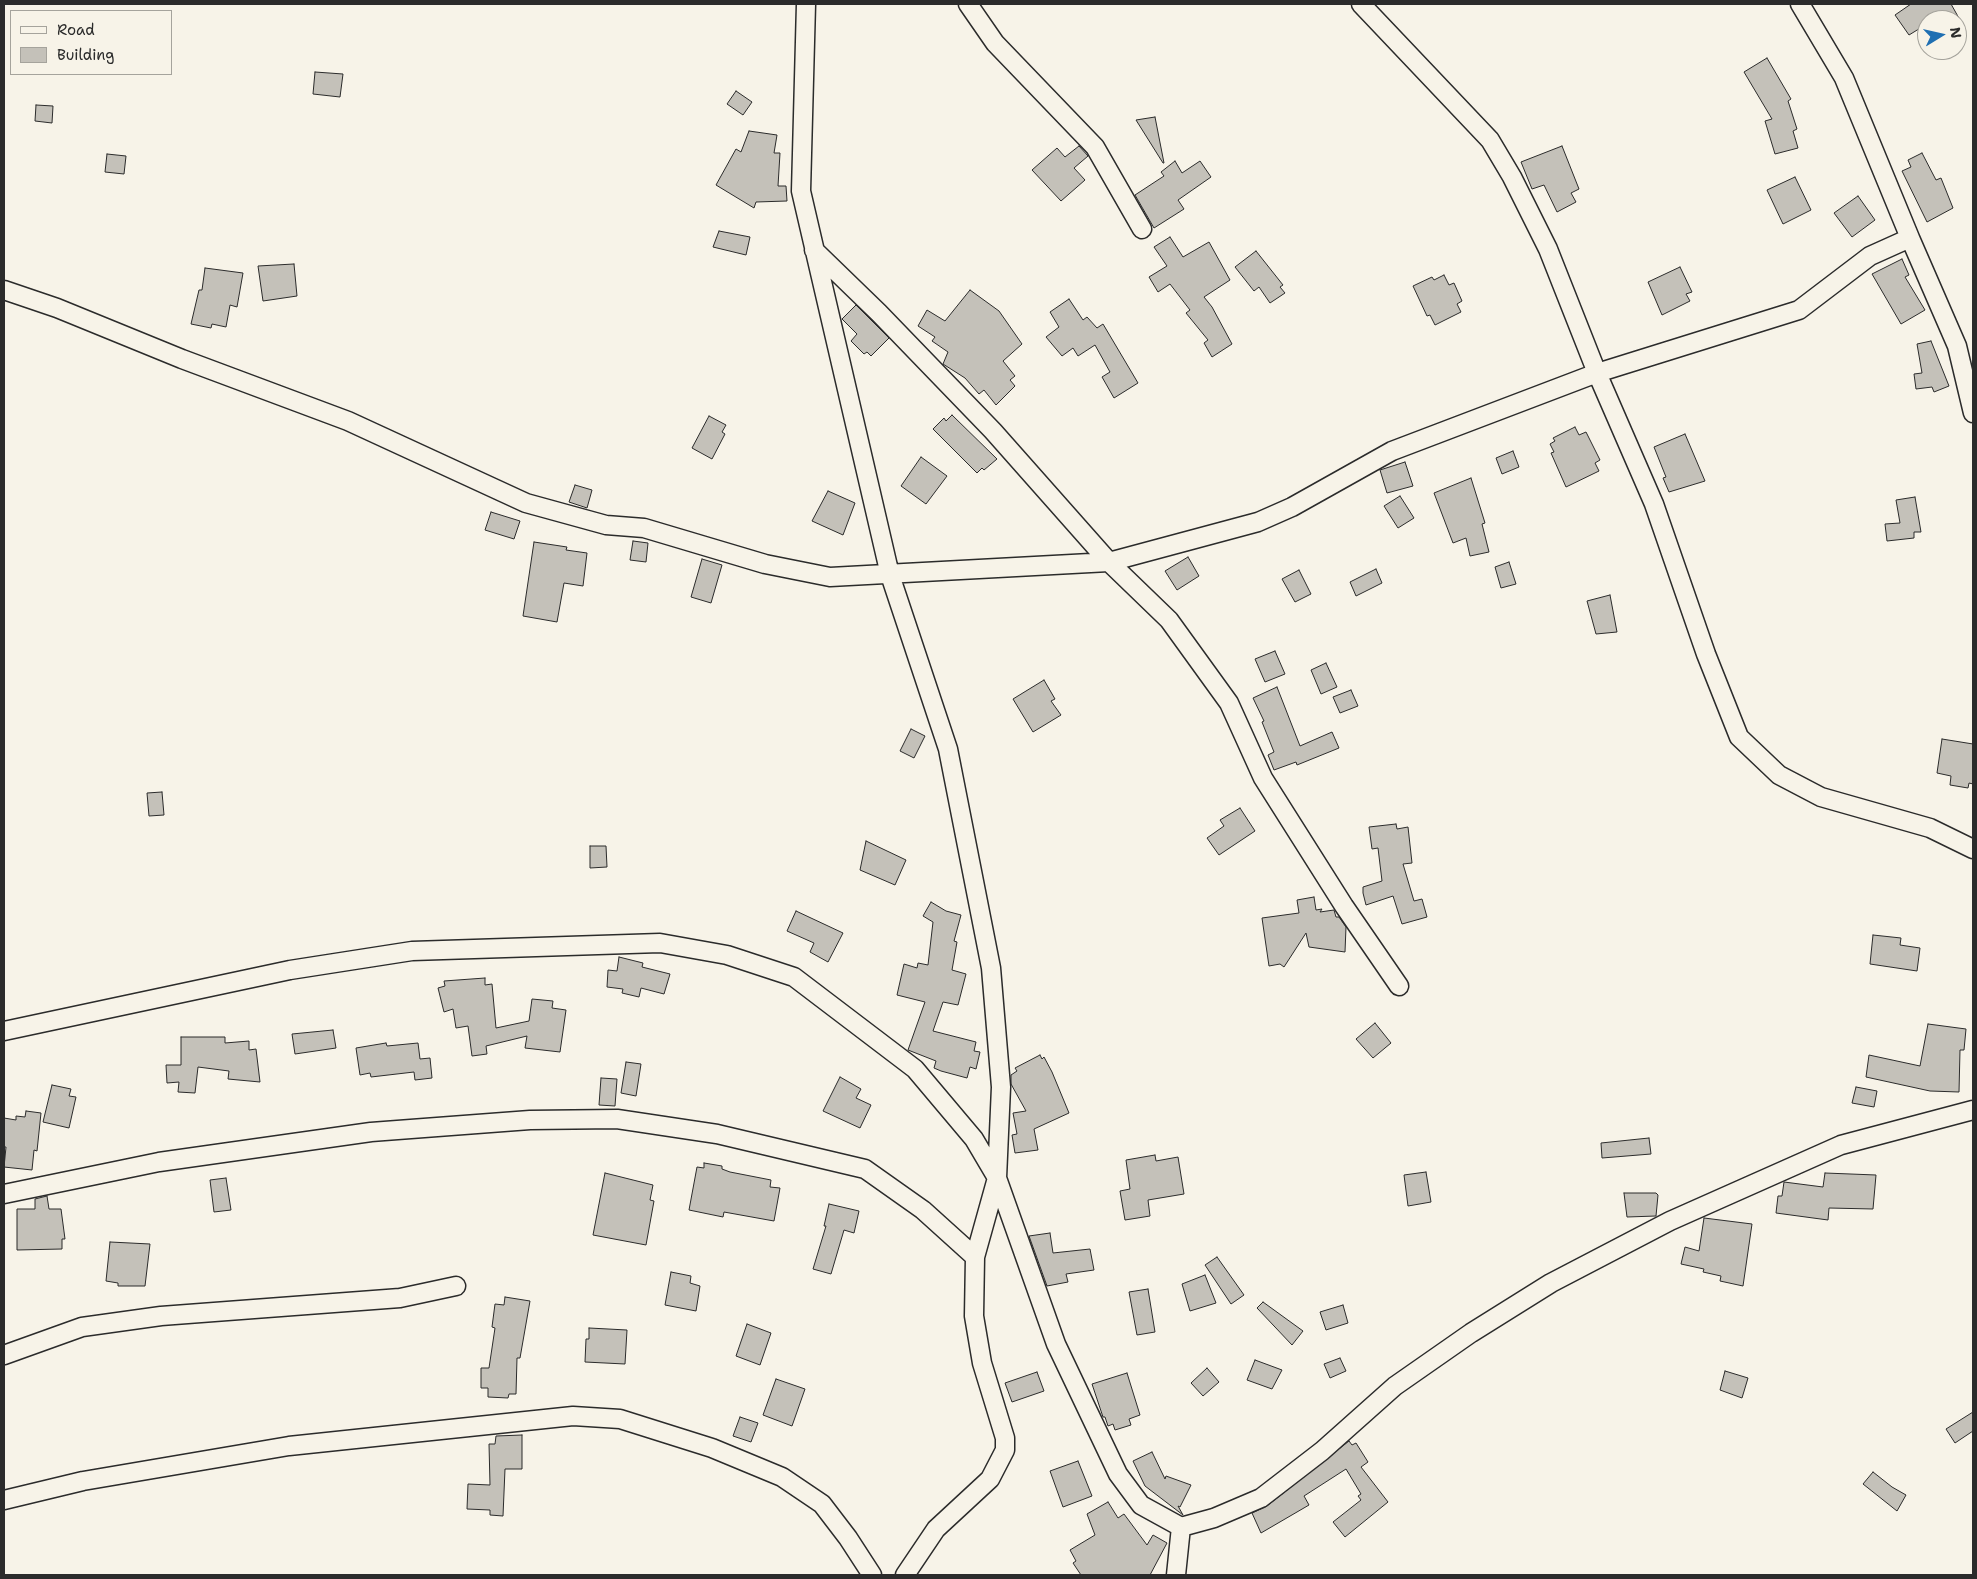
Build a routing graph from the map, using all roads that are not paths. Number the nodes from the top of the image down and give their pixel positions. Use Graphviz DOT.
graph roads {
  1 [pos="806,4"];
  2 [pos="968,4"];
  3 [pos="1361,4"];
  4 [pos="1800,4"];
  5 [pos="1142,229"];
  6 [pos="1910,238"];
  7 [pos="814,250"];
  8 [pos="4,290"];
  9 [pos="1597,373"];
  10 [pos="1973,413"];
  11 [pos="1109,562"];
  12 [pos="890,575"];
  13 [pos="1973,849"];
  14 [pos="1398,986"];
  15 [pos="4,1031"];
  16 [pos="1973,1110"];
  17 [pos="997,1178"];
  18 [pos="4,1194"];
  19 [pos="975,1257"];
  20 [pos="456,1286"];
  21 [pos="4,1355"];
  22 [pos="4,1500"];
  23 [pos="1181,1527"];
  24 [pos="872,1575"];
  25 [pos="905,1575"];
  26 [pos="1176,1575"];
  1 -- 7 [label="street"];
  2 -- 5 [label="street"];
  3 -- 9 [label="street"];
  4 -- 6 [label="street"];
  6 -- 9 [label="street"];
  6 -- 10 [label="street"];
  7 -- 11 [label="street"];
  7 -- 12 [label="street"];
  8 -- 12 [label="street"];
  9 -- 11 [label="street"];
  9 -- 13 [label="street"];
  11 -- 12 [label="street"];
  11 -- 14 [label="street"];
  12 -- 17 [label="street"];
  15 -- 17 [label="street"];
  16 -- 23 [label="street"];
  17 -- 19 [label="street"];
  17 -- 23 [label="street"];
  18 -- 19 [label="street"];
  19 -- 25 [label="street"];
  20 -- 21 [label="street"];
  22 -- 24 [label="street"];
  23 -- 26 [label="street"];
}
